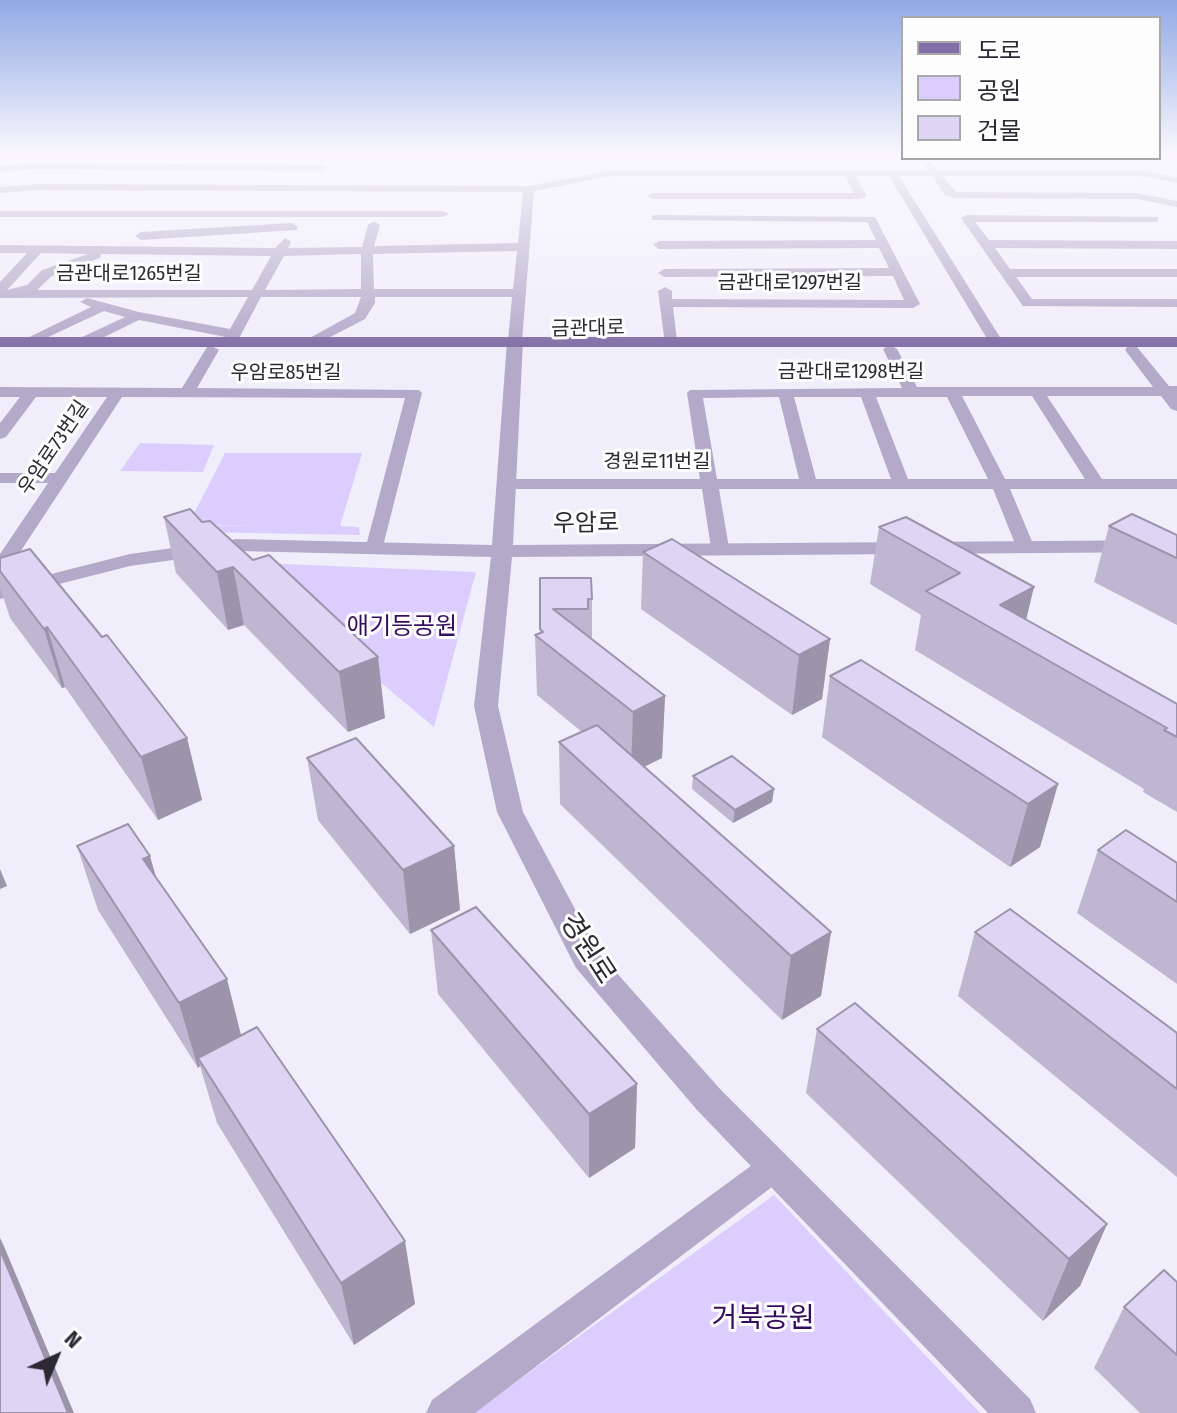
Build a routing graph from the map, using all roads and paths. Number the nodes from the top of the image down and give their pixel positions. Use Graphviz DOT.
graph roads {
  1 [pos="656,218"];
  2 [pos="140,219"];
  3 [pos="297,219"];
  4 [pos="347,219"];
  5 [pos="444,219"];
  6 [pos="526,219"];
  7 [pos="858,219"];
  8 [pos="920,219"];
  9 [pos="968,219"];
  10 [pos="980,219"];
  11 [pos="374,225"];
  12 [pos="292,227"];
  13 [pos="406,227"];
  14 [pos="441,231"];
  15 [pos="127,233"];
  16 [pos="1168,233"];
  17 [pos="0,237"];
  18 [pos="885,244"];
  19 [pos="986,244"];
  20 [pos="659,245"];
  21 [pos="524,247"];
  22 [pos="0,249"];
  23 [pos="38,249"];
  24 [pos="113,249"];
  25 [pos="367,250"];
  26 [pos="280,252"];
  27 [pos="899,272"];
  28 [pos="664,273"];
  29 [pos="1008,273"];
  30 [pos="1177,273"];
  31 [pos="1,290"];
  32 [pos="366,292"];
  33 [pos="518,293"];
  34 [pos="257,294"];
  35 [pos="88,298"];
  36 [pos="0,303"];
  37 [pos="666,303"];
  38 [pos="1177,303"];
  39 [pos="102,307"];
  40 [pos="137,316"];
  41 [pos="231,338"];
  42 [pos="670,341"];
  43 [pos="0,342"];
  44 [pos="26,342"];
  45 [pos="83,342"];
  46 [pos="996,342"];
  47 [pos="1177,342"];
  48 [pos="311,343"];
  49 [pos="514,346"];
  50 [pos="0,349"];
  51 [pos="890,349"];
  52 [pos="212,350"];
  53 [pos="1132,350"];
  54 [pos="1177,350"];
  55 [pos="866,391"];
  56 [pos="911,391"];
  57 [pos="1170,391"];
  58 [pos="0,392"];
  59 [pos="118,392"];
  60 [pos="785,392"];
  61 [pos="952,392"];
  62 [pos="1037,392"];
  63 [pos="31,393"];
  64 [pos="186,393"];
  65 [pos="1177,406"];
  66 [pos="0,434"];
  67 [pos="0,478"];
  68 [pos="60,478"];
  69 [pos="506,484"];
  70 [pos="709,484"];
  71 [pos="809,484"];
  72 [pos="1097,484"];
  73 [pos="1177,484"];
  74 [pos="902,485"];
  75 [pos="1000,485"];
  76 [pos="375,546"];
  77 [pos="1025,546"];
  78 [pos="1177,546"];
  79 [pos="720,548"];
  80 [pos="502,551"];
  81 [pos="0,568"];
  82 [pos="0,593"];
  83 [pos="774,1167"];
  84 [pos="445,1413"];
  85 [pos="1016,1413"];
  1 -- 20 [label="street"];
  2 -- 15 [label="street"];
  3 -- 12 [label="street"];
  4 -- 14 [label="street"];
  5 -- 14 [label="street"];
  6 -- 21 [label="street"];
  7 -- 18 [label="street"];
  8 -- 46 [label="street"];
  9 -- 19 [label="street"];
  10 -- 16 [label="street"];
  11 -- 12 [label="street"];
  11 -- 13 [label="street"];
  11 -- 25 [label="street, 금관대로"];
  12 -- 15 [label="street"];
  12 -- 26 [label="street"];
  14 -- 21 [label="street"];
  14 -- 25 [label="street"];
  15 -- 17 [label="street"];
  15 -- 24 [label="street"];
  16 -- 19 [label="street"];
  18 -- 20 [label="street, 금관대로1297번길"];
  18 -- 27 [label="street"];
  19 -- 29 [label="street"];
  20 -- 28 [label="street"];
  21 -- 33 [label="street"];
  22 -- 23 [label="street"];
  23 -- 24 [label="street"];
  23 -- 31 [label="street, 금관대로1265번길"];
  24 -- 26 [label="street"];
  24 -- 31 [label="street"];
  25 -- 26 [label="street"];
  25 -- 32 [label="street, 금관대로"];
  26 -- 34 [label="street"];
  27 -- 28 [label="street, 금관대로1297번길"];
  27 -- 37 [label="street, 금관대로1297번길"];
  28 -- 37 [label="street"];
  29 -- 30 [label="street"];
  29 -- 38 [label="street"];
  31 -- 35 [label="street, 금관대로1265번길"];
  32 -- 33 [label="street, 금관대로1265번길"];
  32 -- 34 [label="street, 금관대로1265번길"];
  32 -- 48 [label="street, 금관대로"];
  33 -- 49 [label="street"];
  34 -- 35 [label="street, 금관대로1265번길"];
  34 -- 41 [label="street"];
  35 -- 36 [label="street"];
  35 -- 39 [label="street"];
  37 -- 42 [label="street"];
  39 -- 40 [label="street"];
  39 -- 44 [label="street"];
  40 -- 41 [label="street"];
  40 -- 45 [label="street"];
  41 -- 45 [label="main road, 금관대로"];
  41 -- 48 [label="main road, 금관대로"];
  42 -- 46 [label="main road, 금관대로"];
  42 -- 49 [label="main road, 금관대로"];
  43 -- 44 [label="main road, 금관대로"];
  44 -- 45 [label="main road, 금관대로"];
  46 -- 47 [label="main road, 금관대로"];
  48 -- 49 [label="main road, 금관대로"];
  49 -- 51 [label="main road, 금관대로"];
  49 -- 52 [label="main road, 금관대로"];
  49 -- 69 [label="street, 경원로"];
  50 -- 52 [label="main road, 금관대로"];
  51 -- 53 [label="main road, 금관대로"];
  51 -- 56 [label="street"];
  52 -- 64 [label="street"];
  53 -- 54 [label="main road, 금관대로"];
  53 -- 57 [label="street"];
  55 -- 56 [label="street, 금관대로1298번길"];
  55 -- 60 [label="street, 금관대로1298번길"];
  55 -- 74 [label="street"];
  56 -- 61 [label="street, 금관대로1298번길"];
  57 -- 62 [label="street, 금관대로1298번길"];
  57 -- 65 [label="street"];
  58 -- 63 [label="street, 우암로85번길"];
  59 -- 63 [label="street, 우암로85번길"];
  59 -- 64 [label="street, 우암로85번길"];
  59 -- 68 [label="street, 우암로73번길"];
  60 -- 70 [label="street, 금관대로1298번길"];
  60 -- 71 [label="street"];
  61 -- 62 [label="street, 금관대로1298번길"];
  61 -- 75 [label="street"];
  62 -- 72 [label="street"];
  63 -- 66 [label="street"];
  64 -- 76 [label="street, 우암로85번길"];
  67 -- 68 [label="street"];
  68 -- 81 [label="street, 우암로73번길"];
  69 -- 70 [label="street, 경원로11번길"];
  69 -- 80 [label="street, 경원로"];
  70 -- 71 [label="street, 경원로11번길"];
  70 -- 79 [label="street, 금관대로1298번길"];
  71 -- 74 [label="street, 경원로11번길"];
  72 -- 73 [label="street, 경원로11번길"];
  72 -- 75 [label="street, 경원로11번길"];
  74 -- 75 [label="street, 경원로11번길"];
  75 -- 77 [label="street"];
  76 -- 80 [label="street, 우암로"];
  76 -- 82 [label="street, 우암로"];
  77 -- 78 [label="street, 우암로"];
  77 -- 79 [label="street, 우암로"];
  79 -- 80 [label="street, 우암로"];
  80 -- 83 [label="street, 경원로"];
  83 -- 84 [label="street"];
  83 -- 85 [label="street, 경원로"];
}
